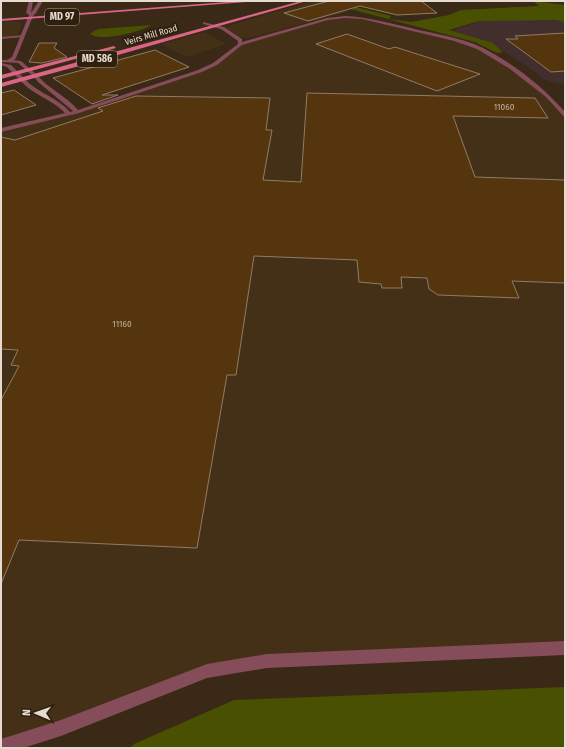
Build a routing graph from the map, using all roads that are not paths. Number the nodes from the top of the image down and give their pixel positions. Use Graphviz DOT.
graph roads {
  1 [pos="32,1"];
  2 [pos="41,1"];
  3 [pos="256,1"];
  4 [pos="305,1"];
  5 [pos="212,3"];
  6 [pos="245,7"];
  7 [pos="1,16"];
  8 [pos="30,17"];
  9 [pos="1,20"];
  10 [pos="216,20"];
  11 [pos="204,23"];
  12 [pos="198,24"];
  13 [pos="212,26"];
  14 [pos="216,32"];
  15 [pos="23,36"];
  16 [pos="3,38"];
  17 [pos="233,43"];
  18 [pos="240,44"];
  19 [pos="122,45"];
  20 [pos="1,61"];
  21 [pos="9,61"];
  22 [pos="1,64"];
  23 [pos="29,70"];
  24 [pos="17,73"];
  25 [pos="35,76"];
  26 [pos="1,77"];
  27 [pos="22,79"];
  28 [pos="1,85"];
  29 [pos="77,112"];
  30 [pos="69,114"];
  31 [pos="565,116"];
  32 [pos="1,130"];
  33 [pos="565,648"];
  34 [pos="1,747"];
  1 -- 8 [label="street"];
  2 -- 8 [label="street"];
  3 -- 5 [label="main road, MD 97"];
  4 -- 13 [label="main road, Veirs Mill Road / MD 586"];
  5 -- 6 [label="main road"];
  5 -- 8 [label="main road, MD 97"];
  7 -- 8 [label="main road, MD 97"];
  8 -- 9 [label="main road, MD 97"];
  8 -- 15 [label="street"];
  10 -- 11 [label="main road"];
  11 -- 12 [label="main road"];
  11 -- 13 [label="street"];
  13 -- 14 [label="street"];
  13 -- 18 [label="street"];
  13 -- 25 [label="main road, Veirs Mill Road / MD 586"];
  15 -- 16 [label="street"];
  15 -- 21 [label="street"];
  17 -- 18 [label="street"];
  18 -- 29 [label="street"];
  18 -- 31 [label="street"];
  19 -- 23 [label="main road, Veirs Mill Road / MD 586"];
  20 -- 21 [label="street"];
  21 -- 23 [label="street"];
  22 -- 24 [label="street"];
  23 -- 24 [label="main road, Veirs Mill Road / MD 586"];
  23 -- 25 [label="street"];
  24 -- 26 [label="main road, Veirs Mill Road / MD 586"];
  24 -- 27 [label="street"];
  25 -- 27 [label="main road, Veirs Mill Road / MD 586"];
  25 -- 29 [label="street"];
  27 -- 28 [label="main road, Veirs Mill Road / MD 586"];
  27 -- 30 [label="street"];
  29 -- 30 [label="street"];
  30 -- 32 [label="street"];
  33 -- 34 [label="street"];
}
